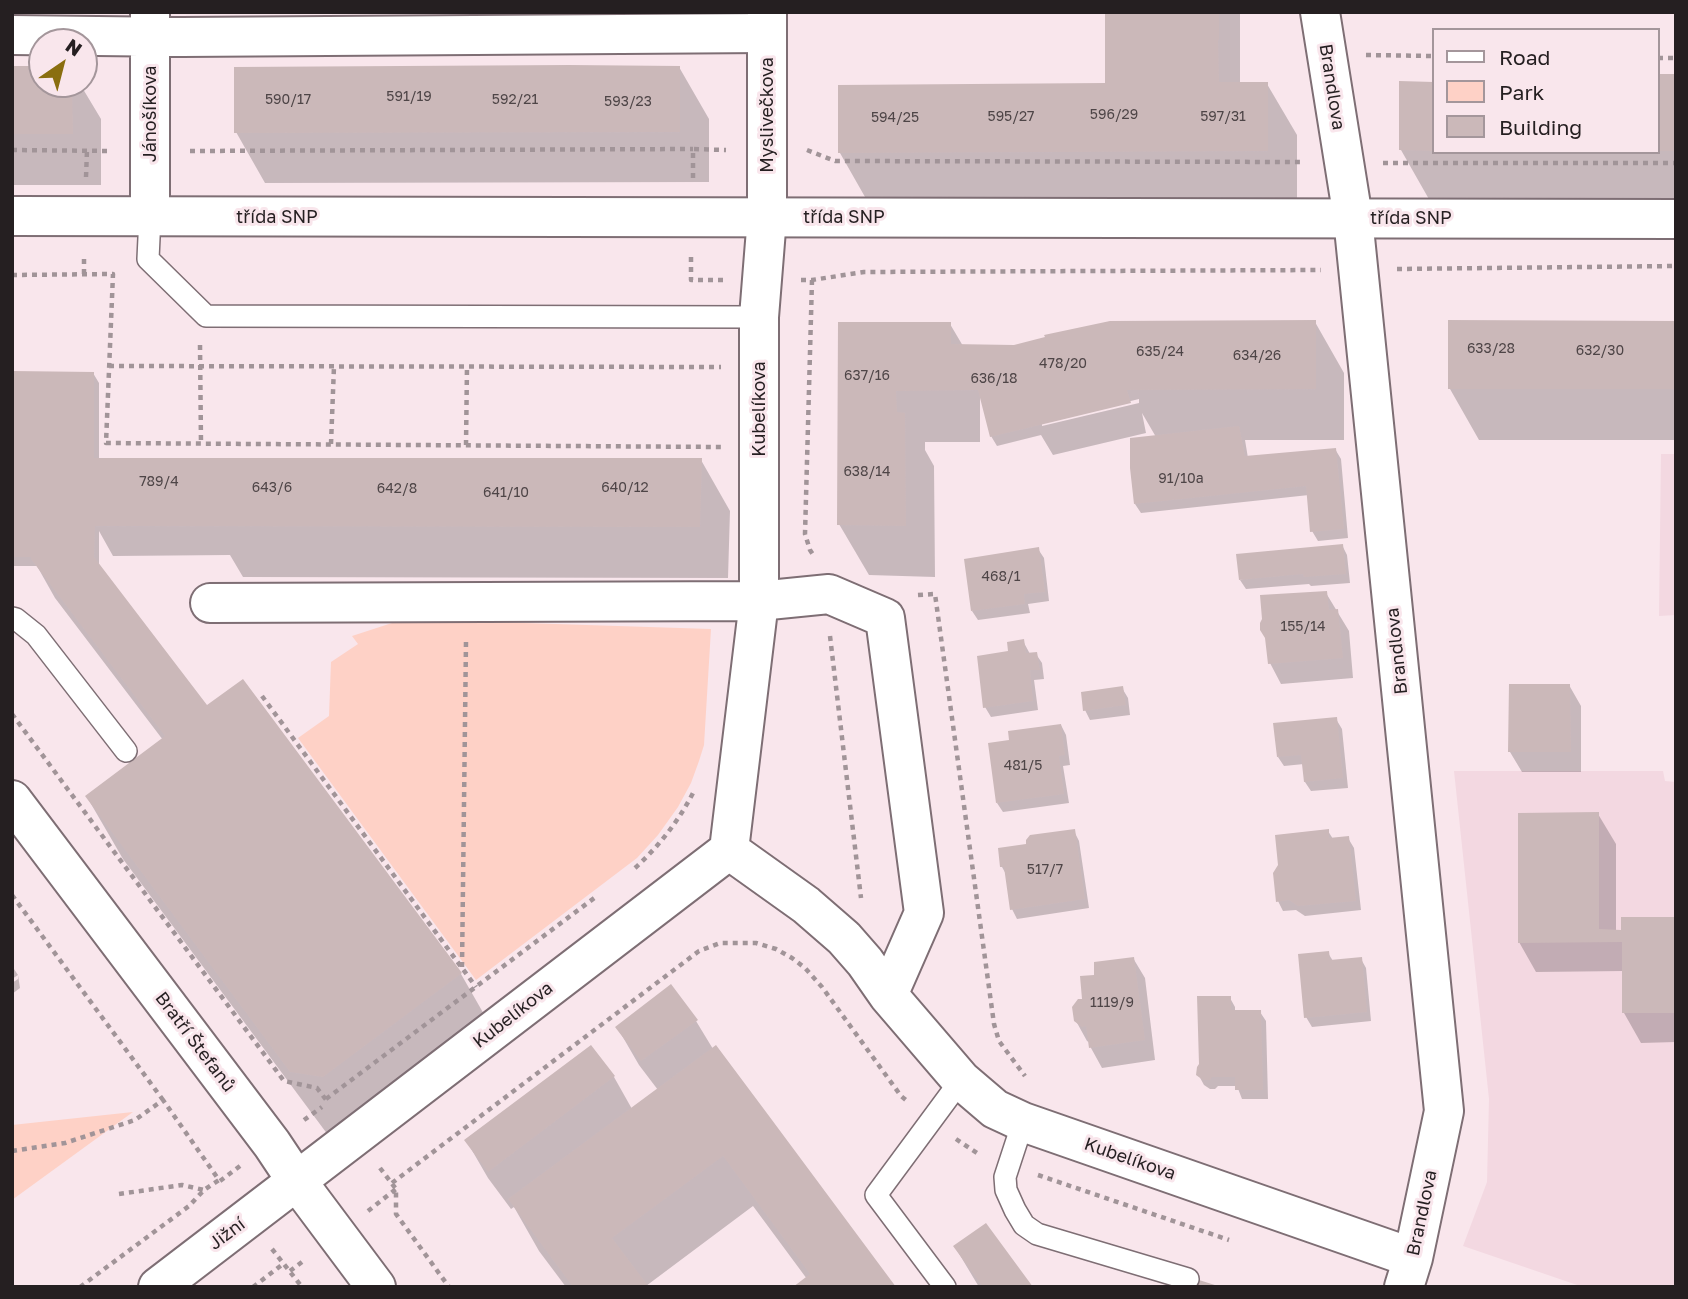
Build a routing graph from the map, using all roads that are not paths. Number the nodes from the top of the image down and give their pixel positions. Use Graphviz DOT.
graph roads {
  1 [pos="1320,12"];
  2 [pos="767,23"];
  3 [pos="150,24"];
  4 [pos="12,35"];
  5 [pos="12,216"];
  6 [pos="150,216"];
  7 [pos="767,217"];
  8 [pos="1353,218"];
  9 [pos="1676,219"];
  10 [pos="759,317"];
  11 [pos="759,601"];
  12 [pos="210,603"];
  13 [pos="12,618"];
  14 [pos="125,751"];
  15 [pos="12,800"];
  16 [pos="729,849"];
  17 [pos="888,995"];
  18 [pos="961,1080"];
  19 [pos="1023,1122"];
  20 [pos="296,1180"];
  21 [pos="1409,1272"];
  22 [pos="1188,1279"];
  23 [pos="158,1287"];
  24 [pos="376,1287"];
  25 [pos="946,1287"];
  1 -- 8 [label="street, Brandlova"];
  2 -- 3 [label="street"];
  2 -- 7 [label="street, Myslivečkova"];
  3 -- 4 [label="street"];
  3 -- 6 [label="street, Jánošíkova"];
  5 -- 6 [label="street, třída SNP"];
  6 -- 7 [label="street, třída SNP"];
  6 -- 10 [label="lane"];
  7 -- 8 [label="street, třída SNP"];
  7 -- 10 [label="street, Kubelíkova"];
  8 -- 9 [label="street, třída SNP"];
  8 -- 21 [label="street, Brandlova"];
  10 -- 11 [label="street, Kubelíkova"];
  11 -- 12 [label="street"];
  11 -- 16 [label="street, Kubelíkova"];
  11 -- 17 [label="street"];
  13 -- 14 [label="lane"];
  15 -- 20 [label="street, Bratří Štefanů"];
  16 -- 17 [label="street, Kubelíkova"];
  16 -- 20 [label="street, Kubelíkova"];
  17 -- 18 [label="street, Kubelíkova"];
  18 -- 19 [label="street, Kubelíkova"];
  18 -- 25 [label="lane"];
  19 -- 21 [label="street, Kubelíkova"];
  19 -- 22 [label="lane"];
  20 -- 23 [label="street, Jižní"];
  20 -- 24 [label="street, Bratří Štefanů"];
}
